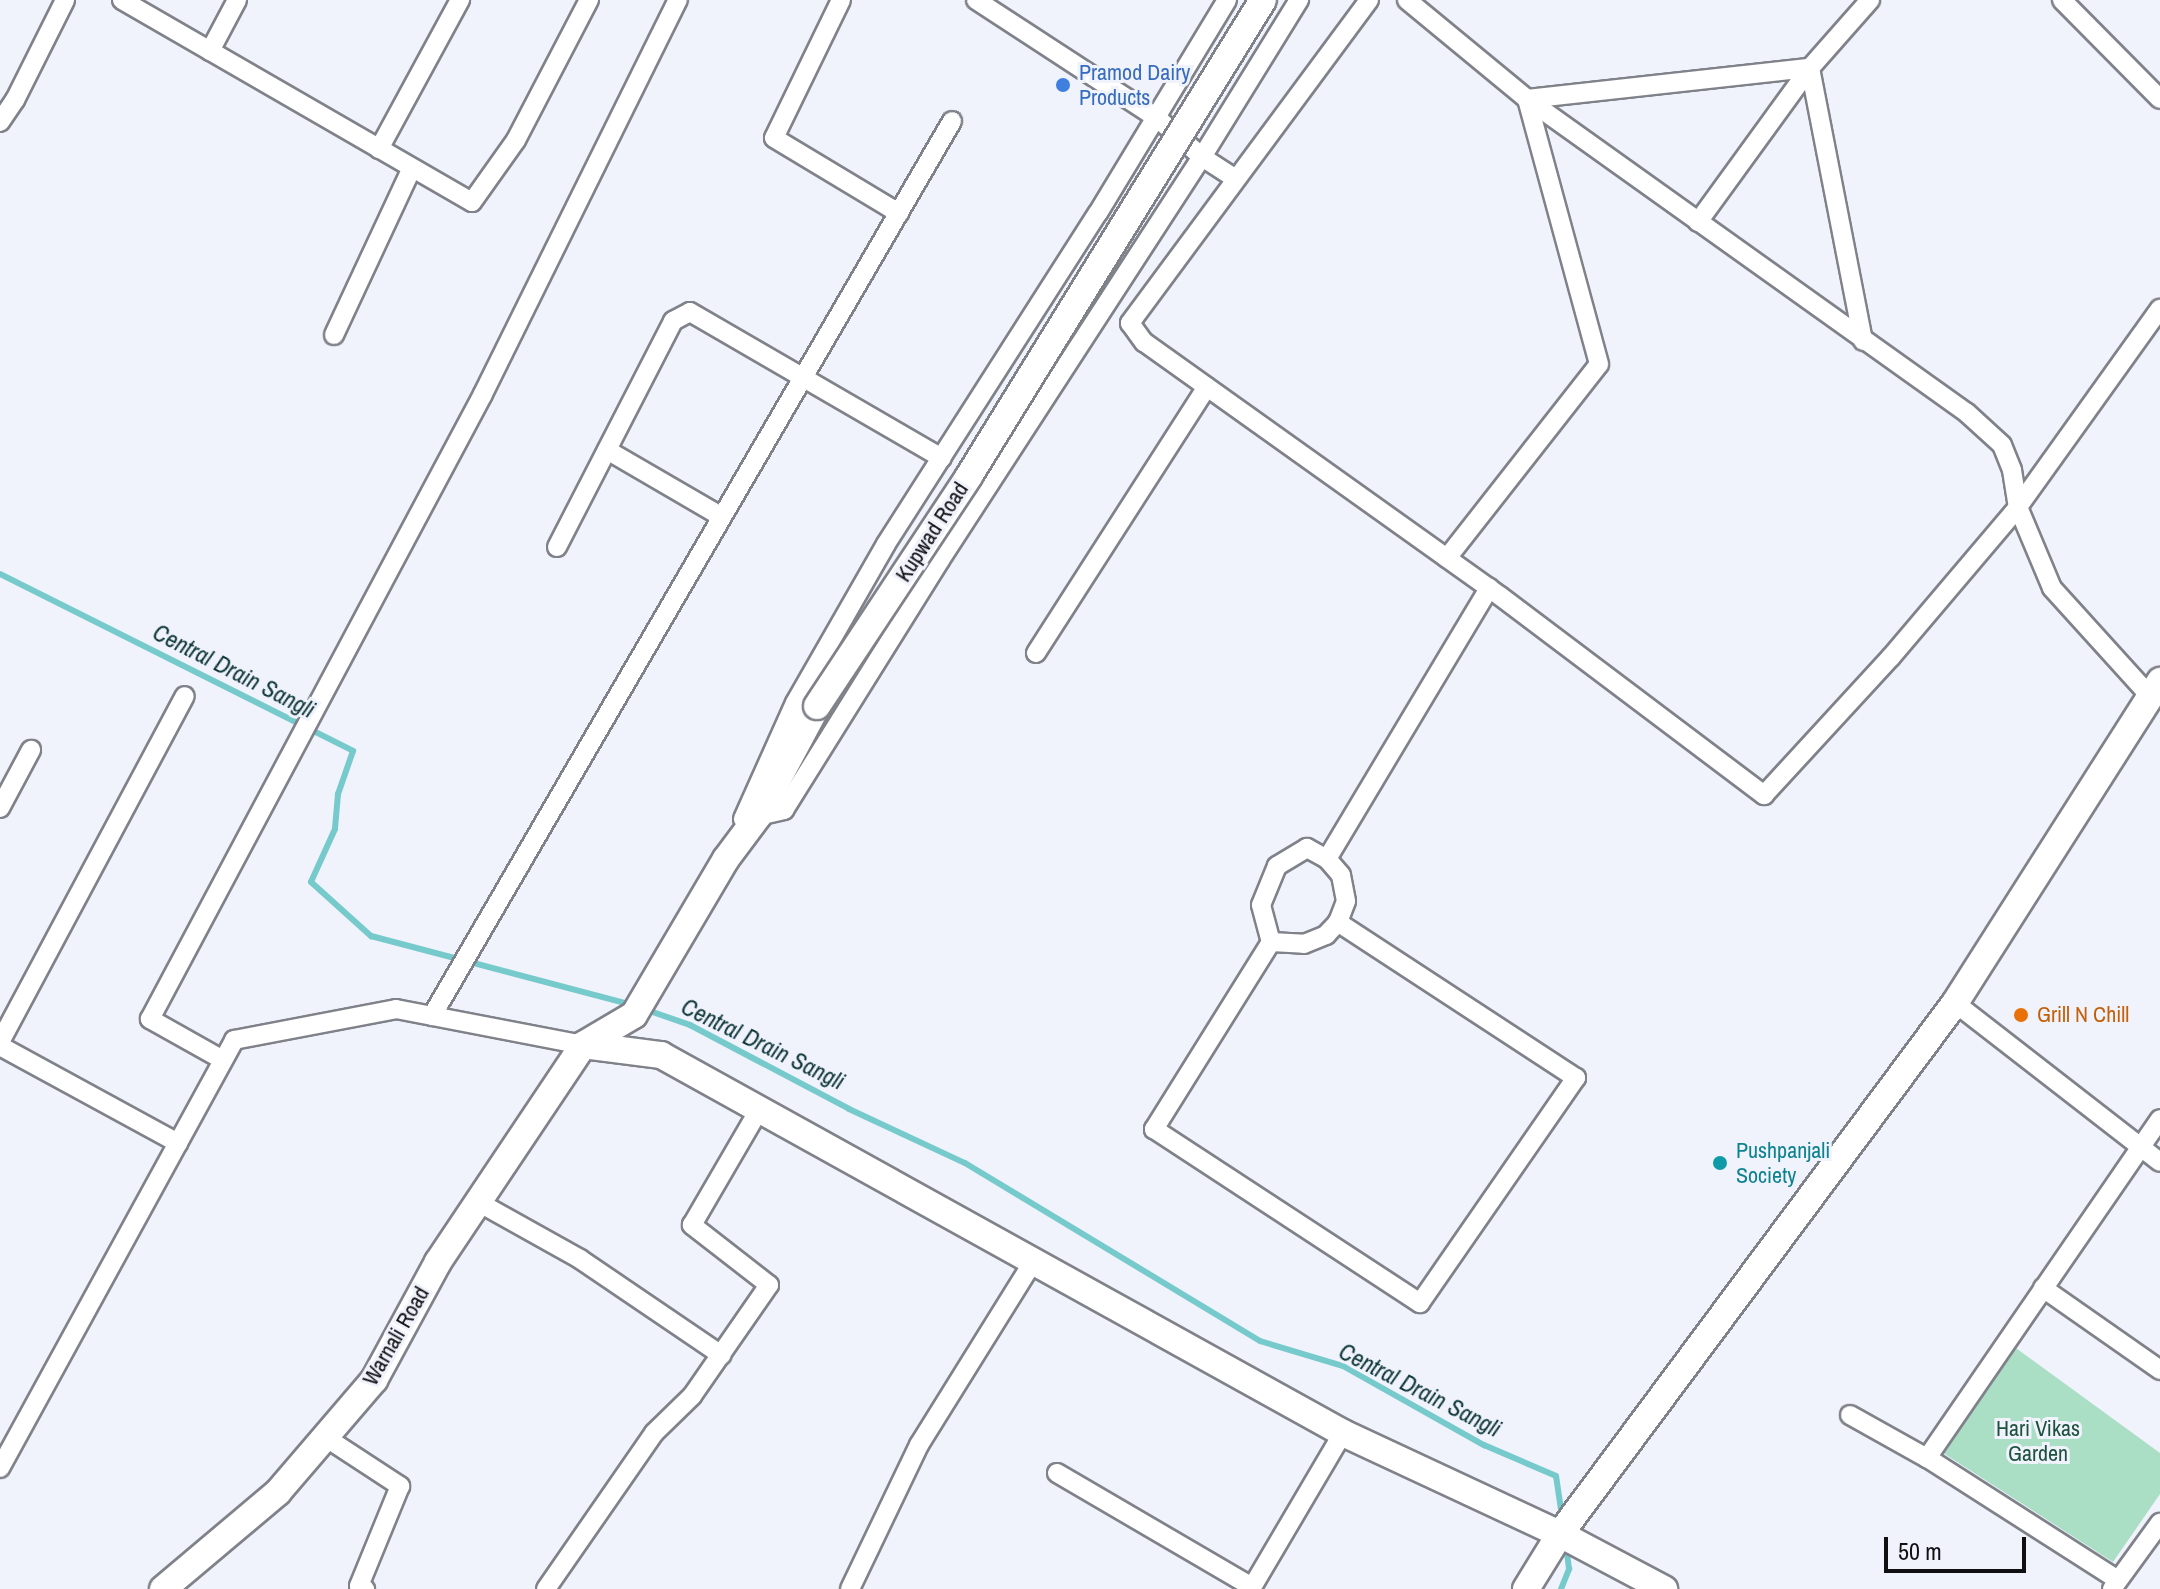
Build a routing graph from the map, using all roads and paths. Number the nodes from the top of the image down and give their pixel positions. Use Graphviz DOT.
graph roads {
  1 [pos="65,0"];
  2 [pos="122,0"];
  3 [pos="237,0"];
  4 [pos="460,0"];
  5 [pos="589,0"];
  6 [pos="678,0"];
  7 [pos="841,0"];
  8 [pos="976,0"];
  9 [pos="1227,0"];
  10 [pos="1263,0"];
  11 [pos="1299,0"];
  12 [pos="1369,0"];
  13 [pos="1407,0"];
  14 [pos="1870,0"];
  15 [pos="2062,0"];
  16 [pos="210,51"];
  17 [pos="1810,68"];
  18 [pos="1527,99"];
  19 [pos="2160,99"];
  20 [pos="1157,118"];
  21 [pos="952,121"];
  22 [pos="0,122"];
  23 [pos="379,149"];
  24 [pos="1202,157"];
  25 [pos="412,168"];
  26 [pos="1236,179"];
  27 [pos="899,213"];
  28 [pos="1698,222"];
  29 [pos="2160,309"];
  30 [pos="1100,311"];
  31 [pos="1130,323"];
  32 [pos="334,335"];
  33 [pos="1863,341"];
  34 [pos="803,378"];
  35 [pos="1207,387"];
  36 [pos="607,450"];
  37 [pos="942,458"];
  38 [pos="2018,507"];
  39 [pos="722,517"];
  40 [pos="557,547"];
  41 [pos="1447,558"];
  42 [pos="1489,588"];
  43 [pos="1036,653"];
  44 [pos="2156,693"];
  45 [pos="185,696"];
  46 [pos="31,750"];
  47 [pos="0,808"];
  48 [pos="758,816"];
  49 [pos="726,859"];
  50 [pos="1327,859"];
  51 [pos="1338,922"];
  52 [pos="1271,942"];
  53 [pos="1955,1003"];
  54 [pos="432,1016"];
  55 [pos="0,1044"];
  56 [pos="583,1045"];
  57 [pos="223,1060"];
  58 [pos="759,1110"];
  59 [pos="2160,1119"];
  60 [pos="178,1143"];
  61 [pos="2141,1147"];
  62 [pos="2160,1162"];
  63 [pos="478,1202"];
  64 [pos="1034,1260"];
  65 [pos="2043,1288"];
  66 [pos="721,1355"];
  67 [pos="2160,1370"];
  68 [pos="1850,1415"];
  69 [pos="1343,1433"];
  70 [pos="325,1437"];
  71 [pos="1927,1458"];
  72 [pos="0,1468"];
  73 [pos="1057,1473"];
  74 [pos="2160,1523"];
  75 [pos="1560,1534"];
  76 [pos="2115,1584"];
  77 [pos="361,1588"];
  78 [pos="1252,1588"];
  79 [pos="163,1589"];
  80 [pos="546,1589"];
  81 [pos="850,1589"];
  82 [pos="1526,1589"];
  83 [pos="1664,1589"];
  1 -- 22 [label="street"];
  2 -- 16 [label="street"];
  3 -- 16 [label="street"];
  4 -- 23 [label="street"];
  5 -- 25 [label="street"];
  6 -- 57 [label="street"];
  7 -- 27 [label="street"];
  8 -- 20 [label="street"];
  9 -- 20 [label="street"];
  10 -- 48 [label="main road, Kupwad Road, bridge"];
  11 -- 24 [label="street"];
  12 -- 26 [label="street"];
  13 -- 18 [label="street"];
  14 -- 17 [label="street"];
  15 -- 19 [label="street"];
  16 -- 23 [label="street"];
  17 -- 18 [label="street"];
  17 -- 28 [label="street"];
  17 -- 33 [label="street"];
  18 -- 28 [label="street"];
  18 -- 41 [label="street"];
  20 -- 24 [label="street"];
  20 -- 37 [label="street"];
  21 -- 27 [label="street"];
  23 -- 25 [label="street"];
  24 -- 26 [label="street"];
  24 -- 30 [label="street"];
  25 -- 32 [label="street"];
  26 -- 31 [label="street"];
  27 -- 34 [label="street"];
  28 -- 33 [label="street"];
  29 -- 38 [label="street"];
  30 -- 31 [label="street"];
  30 -- 48 [label="street"];
  31 -- 35 [label="street"];
  33 -- 38 [label="street"];
  34 -- 36 [label="street"];
  34 -- 37 [label="street"];
  34 -- 39 [label="street"];
  35 -- 41 [label="street"];
  35 -- 43 [label="street"];
  36 -- 39 [label="street"];
  36 -- 40 [label="street"];
  37 -- 49 [label="street"];
  38 -- 42 [label="street"];
  38 -- 44 [label="street"];
  39 -- 54 [label="street"];
  41 -- 42 [label="street"];
  42 -- 50 [label="street"];
  44 -- 53 [label="main road"];
  45 -- 55 [label="street"];
  46 -- 47 [label="street"];
  48 -- 49 [label="main road, Kupwad Road"];
  49 -- 56 [label="main road, Kupwad Road"];
  50 -- 51 [label="street"];
  50 -- 52 [label="street"];
  51 -- 52 [label="street"];
  51 -- 52 [label="street"];
  53 -- 61 [label="street"];
  53 -- 75 [label="main road"];
  54 -- 56 [label="street"];
  54 -- 57 [label="street"];
  55 -- 60 [label="street"];
  56 -- 58 [label="main road"];
  56 -- 63 [label="main road, Warnali Road"];
  57 -- 60 [label="street"];
  58 -- 64 [label="main road"];
  58 -- 66 [label="street"];
  59 -- 61 [label="street"];
  60 -- 72 [label="street"];
  61 -- 62 [label="street"];
  61 -- 65 [label="street"];
  63 -- 66 [label="street"];
  63 -- 70 [label="main road, Warnali Road"];
  64 -- 69 [label="main road"];
  64 -- 81 [label="street"];
  65 -- 67 [label="street"];
  65 -- 71 [label="street"];
  66 -- 80 [label="street"];
  68 -- 71 [label="street"];
  69 -- 75 [label="main road"];
  69 -- 78 [label="street"];
  70 -- 77 [label="street"];
  70 -- 79 [label="main road, Warnali Road"];
  71 -- 76 [label="street"];
  73 -- 78 [label="street"];
  74 -- 76 [label="street"];
  75 -- 82 [label="main road"];
  75 -- 83 [label="main road"];
}
